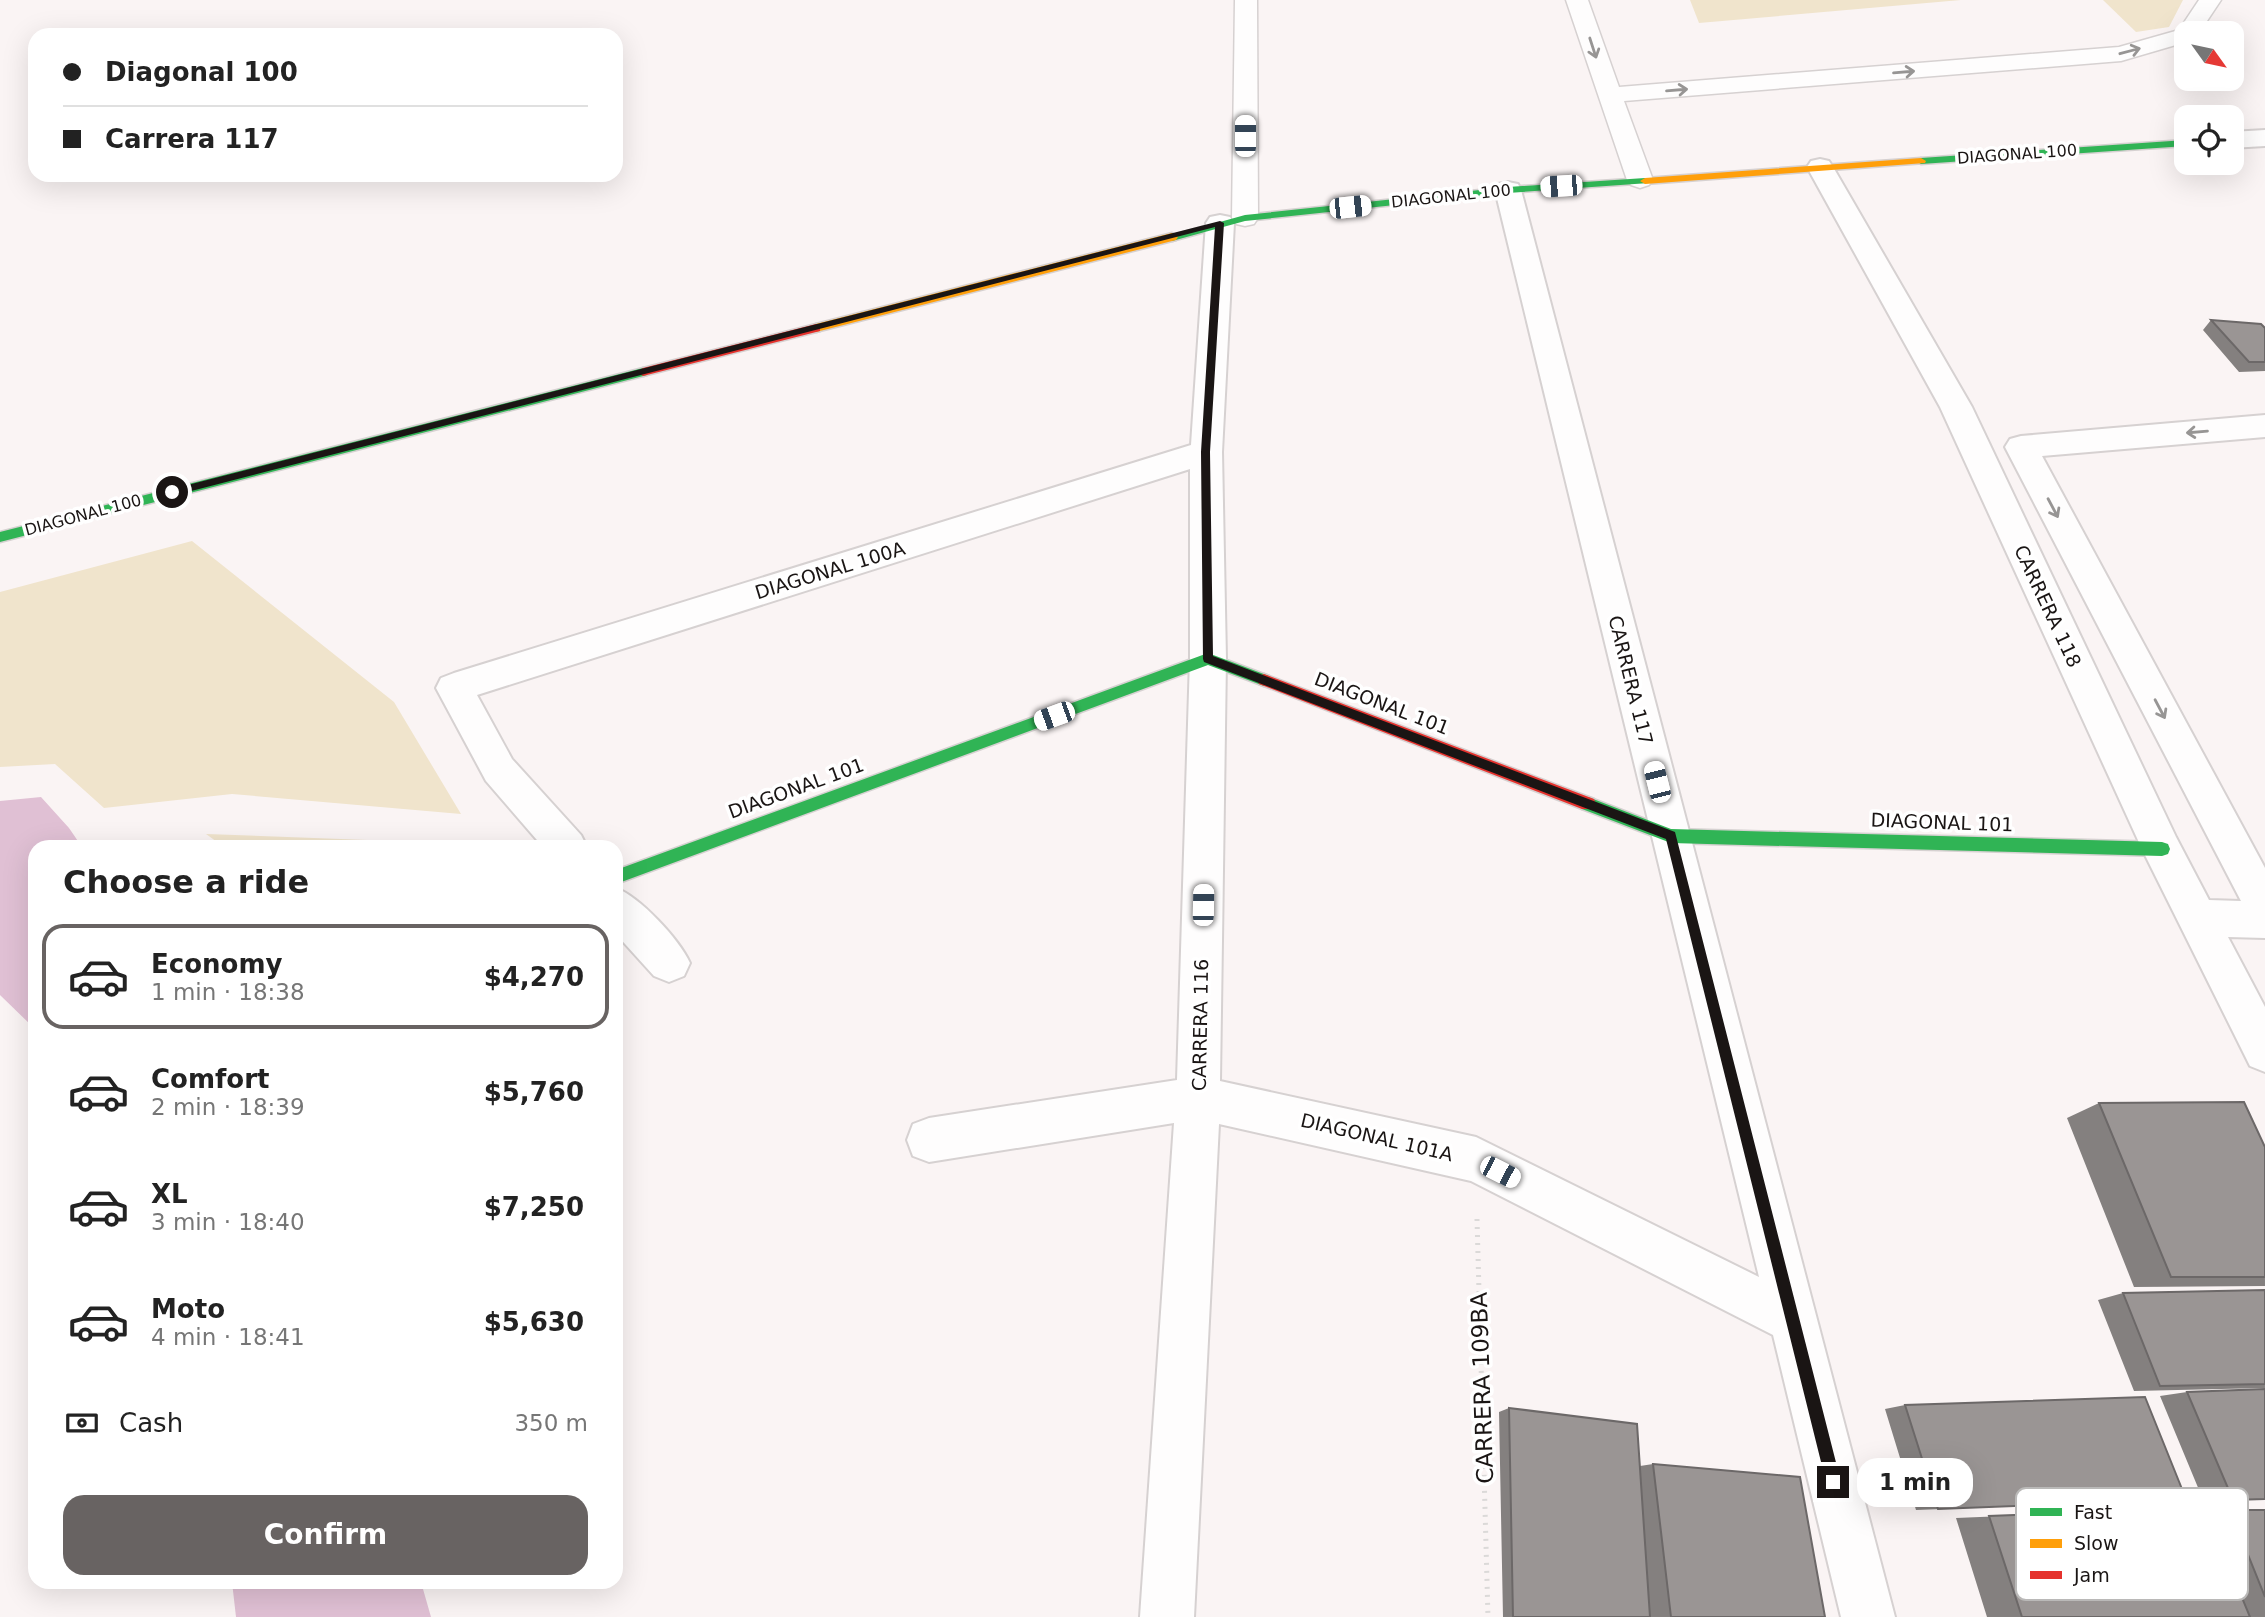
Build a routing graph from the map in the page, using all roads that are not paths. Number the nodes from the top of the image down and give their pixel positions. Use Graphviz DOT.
graph roads {
  1 [pos="1246,0"];
  2 [pos="1577,0"];
  3 [pos="2210,0"];
  4 [pos="2196,21"];
  5 [pos="2174,38"];
  6 [pos="1609,96"];
  7 [pos="2265,138"];
  8 [pos="2244,139"];
  9 [pos="2174,144"];
  10 [pos="1820,167"];
  11 [pos="1640,180"];
  12 [pos="1508,190"];
  13 [pos="1232,221"];
  14 [pos="2265,426"];
  15 [pos="1206,452"];
  16 [pos="0,537"];
  17 [pos="1208,659"];
  18 [pos="1671,836"];
  19 [pos="561,840"];
  20 [pos="2162,849"];
  21 [pos="623,874"];
  22 [pos="2265,907"];
  23 [pos="623,914"];
  24 [pos="2198,918"];
  25 [pos="2265,920"];
  26 [pos="669,963"];
  27 [pos="2265,1051"];
  28 [pos="1198,1098"];
  29 [pos="929,1140"];
  30 [pos="1792,1319"];
  31 [pos="1167,1617"];
  32 [pos="1868,1617"];
  1 -- 13 [label="lane"];
  2 -- 6 [label="lane, one-way"];
  3 -- 4 [label="lane"];
  6 -- 5 [label="lane, one-way"];
  6 -- 11 [label="lane"];
  7 -- 8 [label="street"];
  9 -- 10 [label="street, DIAGONAL 100"];
  10 -- 11 [label="street, DIAGONAL 100"];
  10 -- 20 [label="street, CARRERA 118"];
  11 -- 12 [label="street, DIAGONAL 100"];
  12 -- 13 [label="street, DIAGONAL 100"];
  12 -- 18 [label="street, CARRERA 117"];
  13 -- 15 [label="street, CARRERA 116"];
  13 -- 16 [label="street, DIAGONAL 100"];
  14 -- 22 [label="street, one-way"];
  15 -- 17 [label="street, CARRERA 116"];
  15 -- 19 [label="street, DIAGONAL 100A"];
  17 -- 18 [label="street, DIAGONAL 101"];
  17 -- 21 [label="street, DIAGONAL 101"];
  17 -- 28 [label="street, CARRERA 116"];
  18 -- 20 [label="street, DIAGONAL 101"];
  18 -- 30 [label="street, CARRERA 117"];
  20 -- 24 [label="street, CARRERA 118"];
  23 -- 26 [label="street"];
  24 -- 25 [label="street"];
  24 -- 27 [label="street, CARRERA 118"];
  28 -- 29 [label="street, DIAGONAL 101A"];
  28 -- 30 [label="street, DIAGONAL 101A"];
  28 -- 31 [label="street, CARRERA 116"];
  30 -- 32 [label="street, CARRERA 117"];
}
